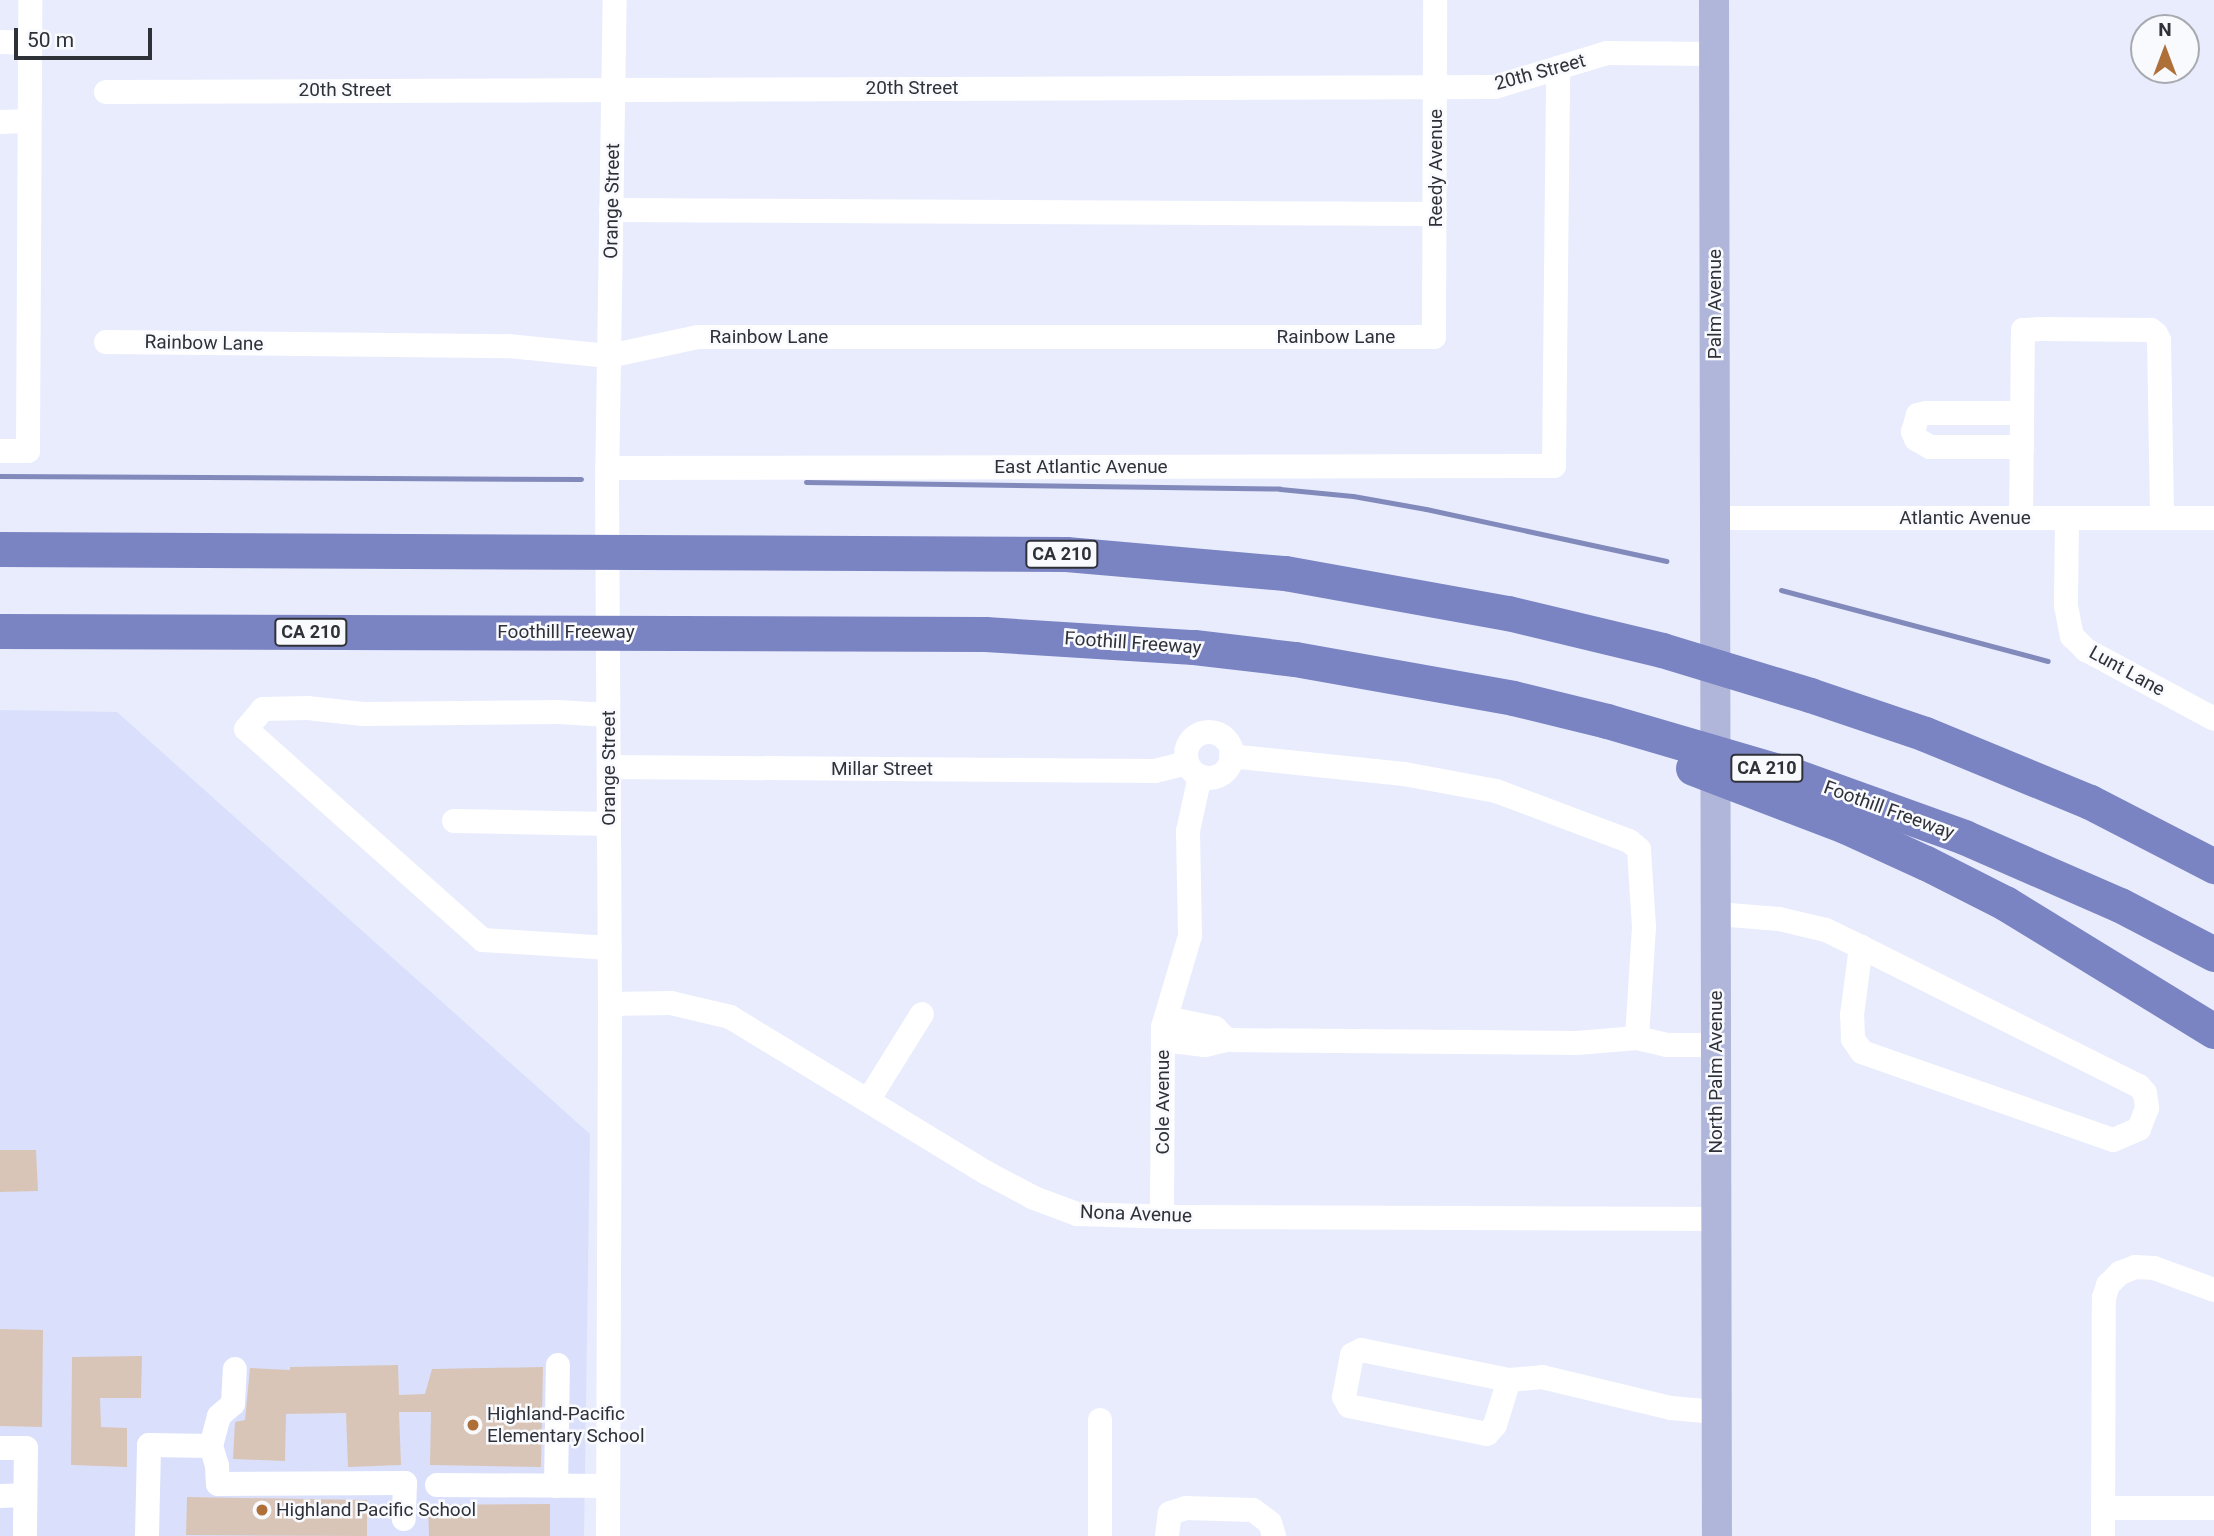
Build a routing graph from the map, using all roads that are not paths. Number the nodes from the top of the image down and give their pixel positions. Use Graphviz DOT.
graph roads {
  1 [pos="30,0"];
  2 [pos="615,0"];
  3 [pos="1434,0"];
  4 [pos="1714,0"];
  5 [pos="0,42"];
  6 [pos="30,43"];
  7 [pos="1713,54"];
  8 [pos="1558,68"];
  9 [pos="614,88"];
  10 [pos="1436,88"];
  11 [pos="106,92"];
  12 [pos="29,121"];
  13 [pos="0,122"];
  14 [pos="611,211"];
  15 [pos="1435,214"];
  16 [pos="1434,337"];
  17 [pos="106,342"];
  18 [pos="609,356"];
  19 [pos="2022,413"];
  20 [pos="2022,447"];
  21 [pos="0,451"];
  22 [pos="607,477"];
  23 [pos="1716,518"];
  24 [pos="2021,518"];
  25 [pos="2067,518"];
  26 [pos="2162,518"];
  27 [pos="2214,518"];
  28 [pos="0,548"];
  29 [pos="1717,608"];
  30 [pos="0,631"];
  31 [pos="1295,659"];
  32 [pos="608,715"];
  33 [pos="2214,719"];
  34 [pos="1231,755"];
  35 [pos="609,767"];
  36 [pos="1193,770"];
  37 [pos="2090,802"];
  38 [pos="454,821"];
  39 [pos="609,824"];
  40 [pos="2214,854"];
  41 [pos="2214,866"];
  42 [pos="1717,914"];
  43 [pos="1861,947"];
  44 [pos="610,948"];
  45 [pos="2214,954"];
  46 [pos="610,1004"];
  47 [pos="922,1014"];
  48 [pos="1164,1029"];
  49 [pos="2214,1031"];
  50 [pos="1637,1038"];
  51 [pos="1716,1045"];
  52 [pos="869,1099"];
  53 [pos="1162,1216"];
  54 [pos="1716,1219"];
  55 [pos="2214,1290"];
  56 [pos="558,1365"];
  57 [pos="235,1370"];
  58 [pos="1510,1380"];
  59 [pos="1716,1412"];
  60 [pos="1100,1420"];
  61 [pos="211,1446"];
  62 [pos="0,1448"];
  63 [pos="437,1485"];
  64 [pos="556,1486"];
  65 [pos="608,1486"];
  66 [pos="25,1495"];
  67 [pos="0,1496"];
  68 [pos="2104,1508"];
  69 [pos="2214,1508"];
  70 [pos="404,1519"];
  71 [pos="25,1536"];
  72 [pos="147,1536"];
  73 [pos="608,1536"];
  74 [pos="1100,1536"];
  75 [pos="1167,1536"];
  76 [pos="1274,1536"];
  77 [pos="1717,1536"];
  78 [pos="2103,1536"];
  1 -- 6 [label="street"];
  2 -- 9 [label="street, Orange Street"];
  3 -- 10 [label="street, Reedy Avenue"];
  4 -- 7 [label="main road, Palm Avenue"];
  5 -- 6 [label="street"];
  6 -- 12 [label="street"];
  7 -- 8 [label="street, 20th Street"];
  7 -- 23 [label="main road, Palm Avenue"];
  8 -- 10 [label="street, 20th Street"];
  8 -- 22 [label="street, East Atlantic Avenue"];
  9 -- 10 [label="street, 20th Street"];
  9 -- 11 [label="street, 20th Street"];
  9 -- 14 [label="street, Orange Street"];
  10 -- 15 [label="street, Reedy Avenue"];
  12 -- 13 [label="street"];
  12 -- 21 [label="street"];
  14 -- 15 [label="street"];
  14 -- 18 [label="street, Orange Street"];
  15 -- 16 [label="street, Reedy Avenue"];
  16 -- 18 [label="street, Rainbow Lane"];
  17 -- 18 [label="street, Rainbow Lane"];
  18 -- 22 [label="street, Orange Street"];
  19 -- 20 [label="street"];
  19 -- 20 [label="street"];
  19 -- 26 [label="street"];
  20 -- 24 [label="street"];
  22 -- 32 [label="street, Orange Street"];
  23 -- 24 [label="street, Atlantic Avenue"];
  23 -- 29 [label="main road, Palm Avenue"];
  24 -- 25 [label="street, Atlantic Avenue"];
  25 -- 26 [label="street, Atlantic Avenue"];
  25 -- 33 [label="street, Lunt Lane"];
  26 -- 27 [label="street, Atlantic Avenue"];
  28 -- 37 [label="highway, CA 210"];
  29 -- 42 [label="main road, North Palm Avenue"];
  30 -- 31 [label="highway, Foothill Freeway / CA 210"];
  31 -- 45 [label="highway, Foothill Freeway / CA 210"];
  31 -- 49 [label="highway"];
  32 -- 35 [label="street, Orange Street"];
  32 -- 44 [label="street"];
  34 -- 36 [label="street"];
  34 -- 36 [label="street"];
  34 -- 50 [label="street"];
  35 -- 36 [label="street, Millar Street"];
  35 -- 39 [label="street, Orange Street"];
  36 -- 48 [label="street, Cole Avenue"];
  37 -- 40 [label="highway"];
  37 -- 41 [label="highway, CA 210"];
  38 -- 39 [label="street"];
  39 -- 44 [label="street, Orange Street"];
  42 -- 43 [label="street"];
  42 -- 51 [label="main road, North Palm Avenue"];
  43 -- 43 [label="street"];
  44 -- 46 [label="street, Orange Street"];
  46 -- 52 [label="street, Nona Avenue"];
  46 -- 65 [label="street, Orange Street"];
  47 -- 52 [label="street"];
  48 -- 50 [label="street"];
  48 -- 53 [label="street, Cole Avenue"];
  50 -- 51 [label="street"];
  51 -- 54 [label="main road, North Palm Avenue"];
  52 -- 53 [label="street, Nona Avenue"];
  53 -- 54 [label="street, Nona Avenue"];
  54 -- 59 [label="main road, North Palm Avenue"];
  55 -- 68 [label="street"];
  56 -- 64 [label="street"];
  57 -- 61 [label="street"];
  58 -- 58 [label="street"];
  58 -- 59 [label="street"];
  59 -- 77 [label="main road, North Palm Avenue"];
  60 -- 74 [label="street"];
  61 -- 70 [label="street"];
  61 -- 72 [label="street"];
  62 -- 66 [label="street"];
  63 -- 64 [label="street"];
  64 -- 65 [label="street"];
  65 -- 73 [label="street, Orange Street"];
  66 -- 67 [label="street"];
  66 -- 71 [label="street"];
  68 -- 69 [label="street"];
  68 -- 78 [label="street"];
  75 -- 76 [label="street"];
}
